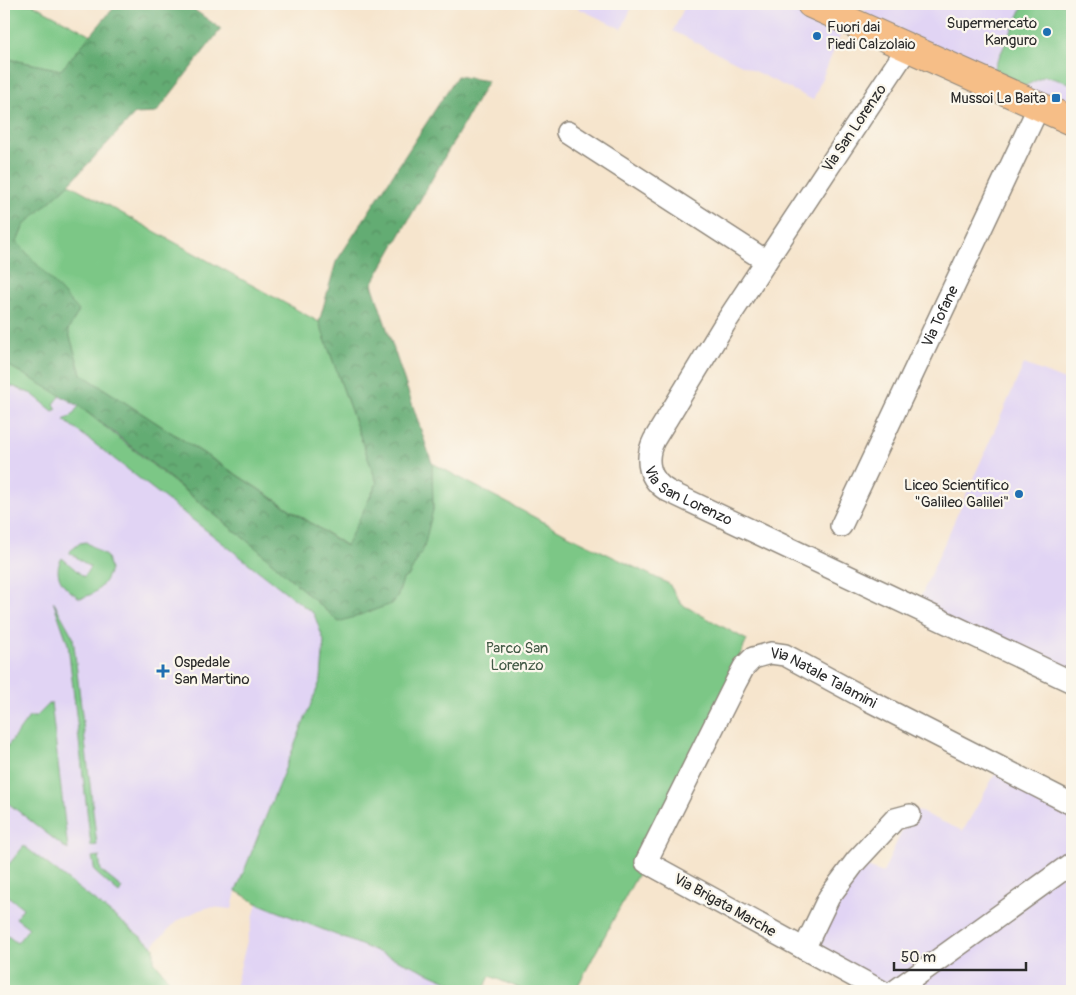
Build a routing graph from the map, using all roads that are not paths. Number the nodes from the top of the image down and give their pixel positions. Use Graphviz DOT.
graph roads {
  1 [pos="811,4"];
  2 [pos="908,47"];
  3 [pos="1039,106"];
  4 [pos="1072,121"];
  5 [pos="567,132"];
  6 [pos="766,261"];
  7 [pos="841,526"];
  8 [pos="1072,682"];
  9 [pos="1072,804"];
  10 [pos="910,815"];
  11 [pos="646,862"];
  12 [pos="1072,863"];
  13 [pos="804,949"];
  14 [pos="881,991"];
  15 [pos="895,991"];
  1 -- 2 [label="main road"];
  2 -- 3 [label="main road"];
  2 -- 6 [label="street, Via San Lorenzo"];
  3 -- 4 [label="main road"];
  3 -- 7 [label="street, Via Tofane"];
  5 -- 6 [label="street"];
  6 -- 8 [label="street, Via San Lorenzo"];
  9 -- 11 [label="street, Via Natale Talamini"];
  10 -- 13 [label="street"];
  11 -- 13 [label="street, Via Brigata Marche"];
  12 -- 15 [label="street"];
  13 -- 14 [label="street, Via Brigata Marche"];
}
